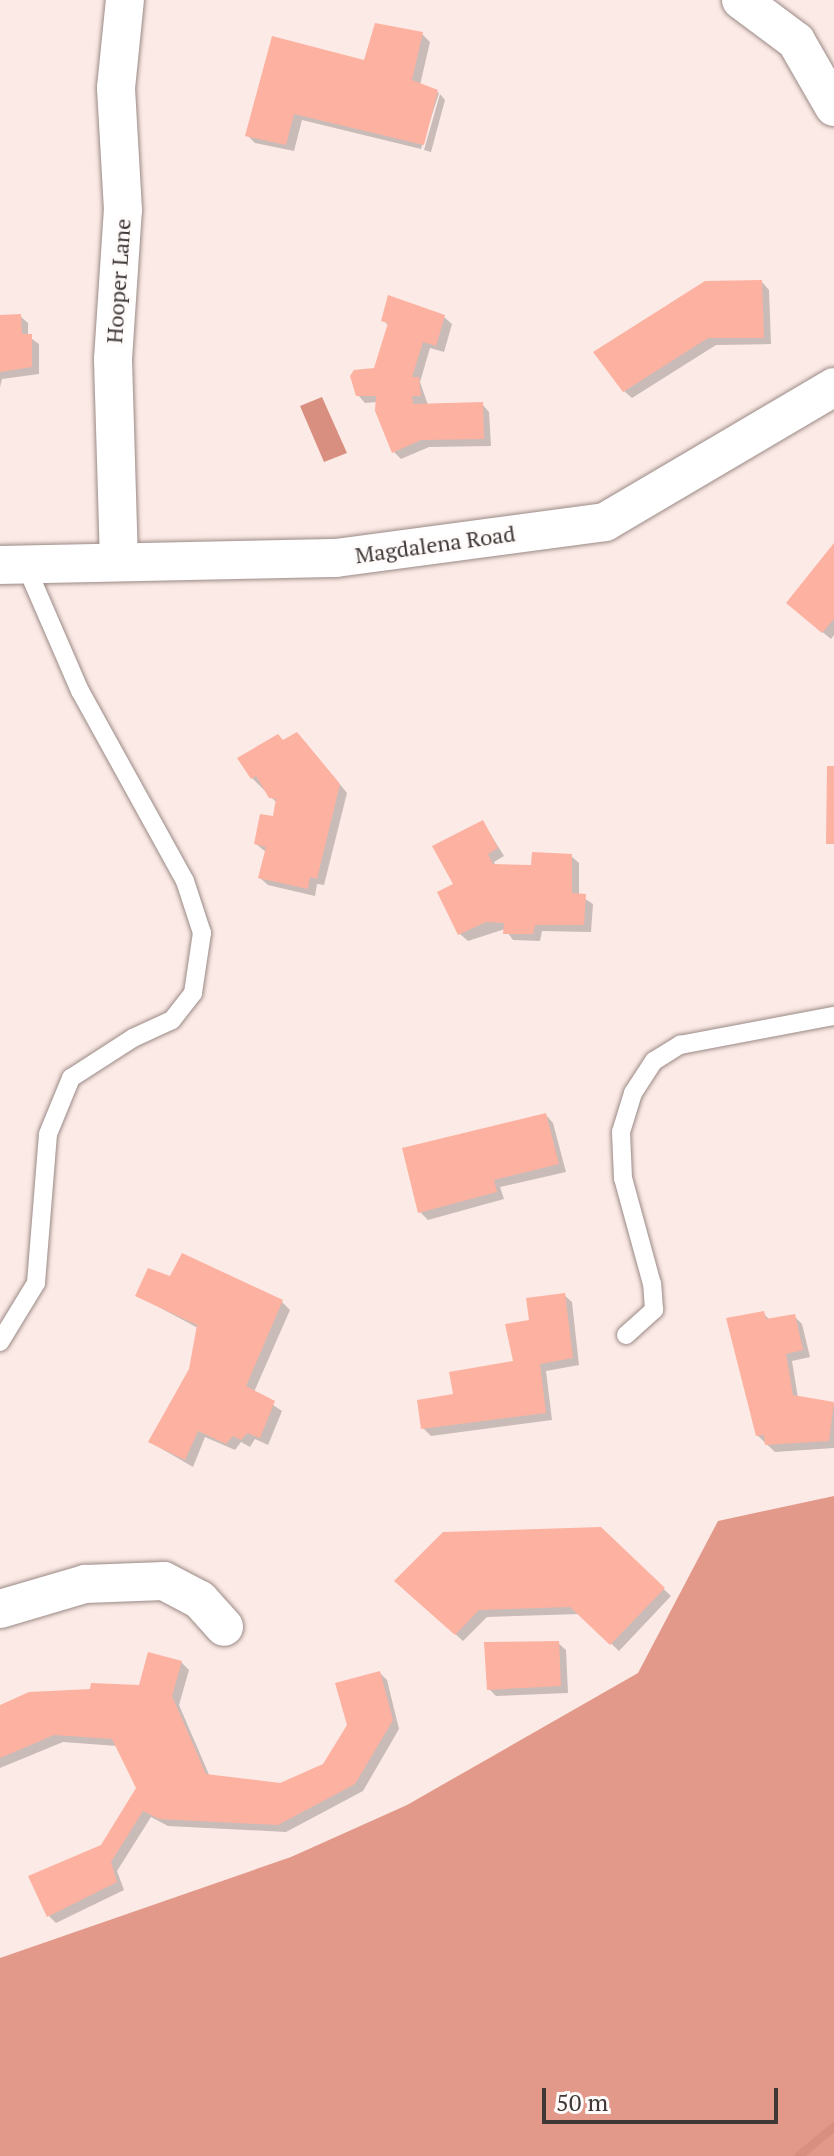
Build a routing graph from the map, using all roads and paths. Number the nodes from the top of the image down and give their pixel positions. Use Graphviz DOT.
graph roads {
  1 [pos="125,0"];
  2 [pos="741,0"];
  3 [pos="834,107"];
  4 [pos="834,387"];
  5 [pos="119,562"];
  6 [pos="13,564"];
  7 [pos="834,1016"];
  8 [pos="626,1335"];
  9 [pos="0,1342"];
  10 [pos="0,1609"];
  11 [pos="224,1627"];
  1 -- 5 [label="street, Hooper Lane"];
  2 -- 3 [label="street"];
  4 -- 5 [label="street, Magdalena Road"];
  5 -- 6 [label="street, Magdalena Road"];
  6 -- 9 [label="lane"];
  7 -- 8 [label="lane"];
  10 -- 11 [label="street"];
}
